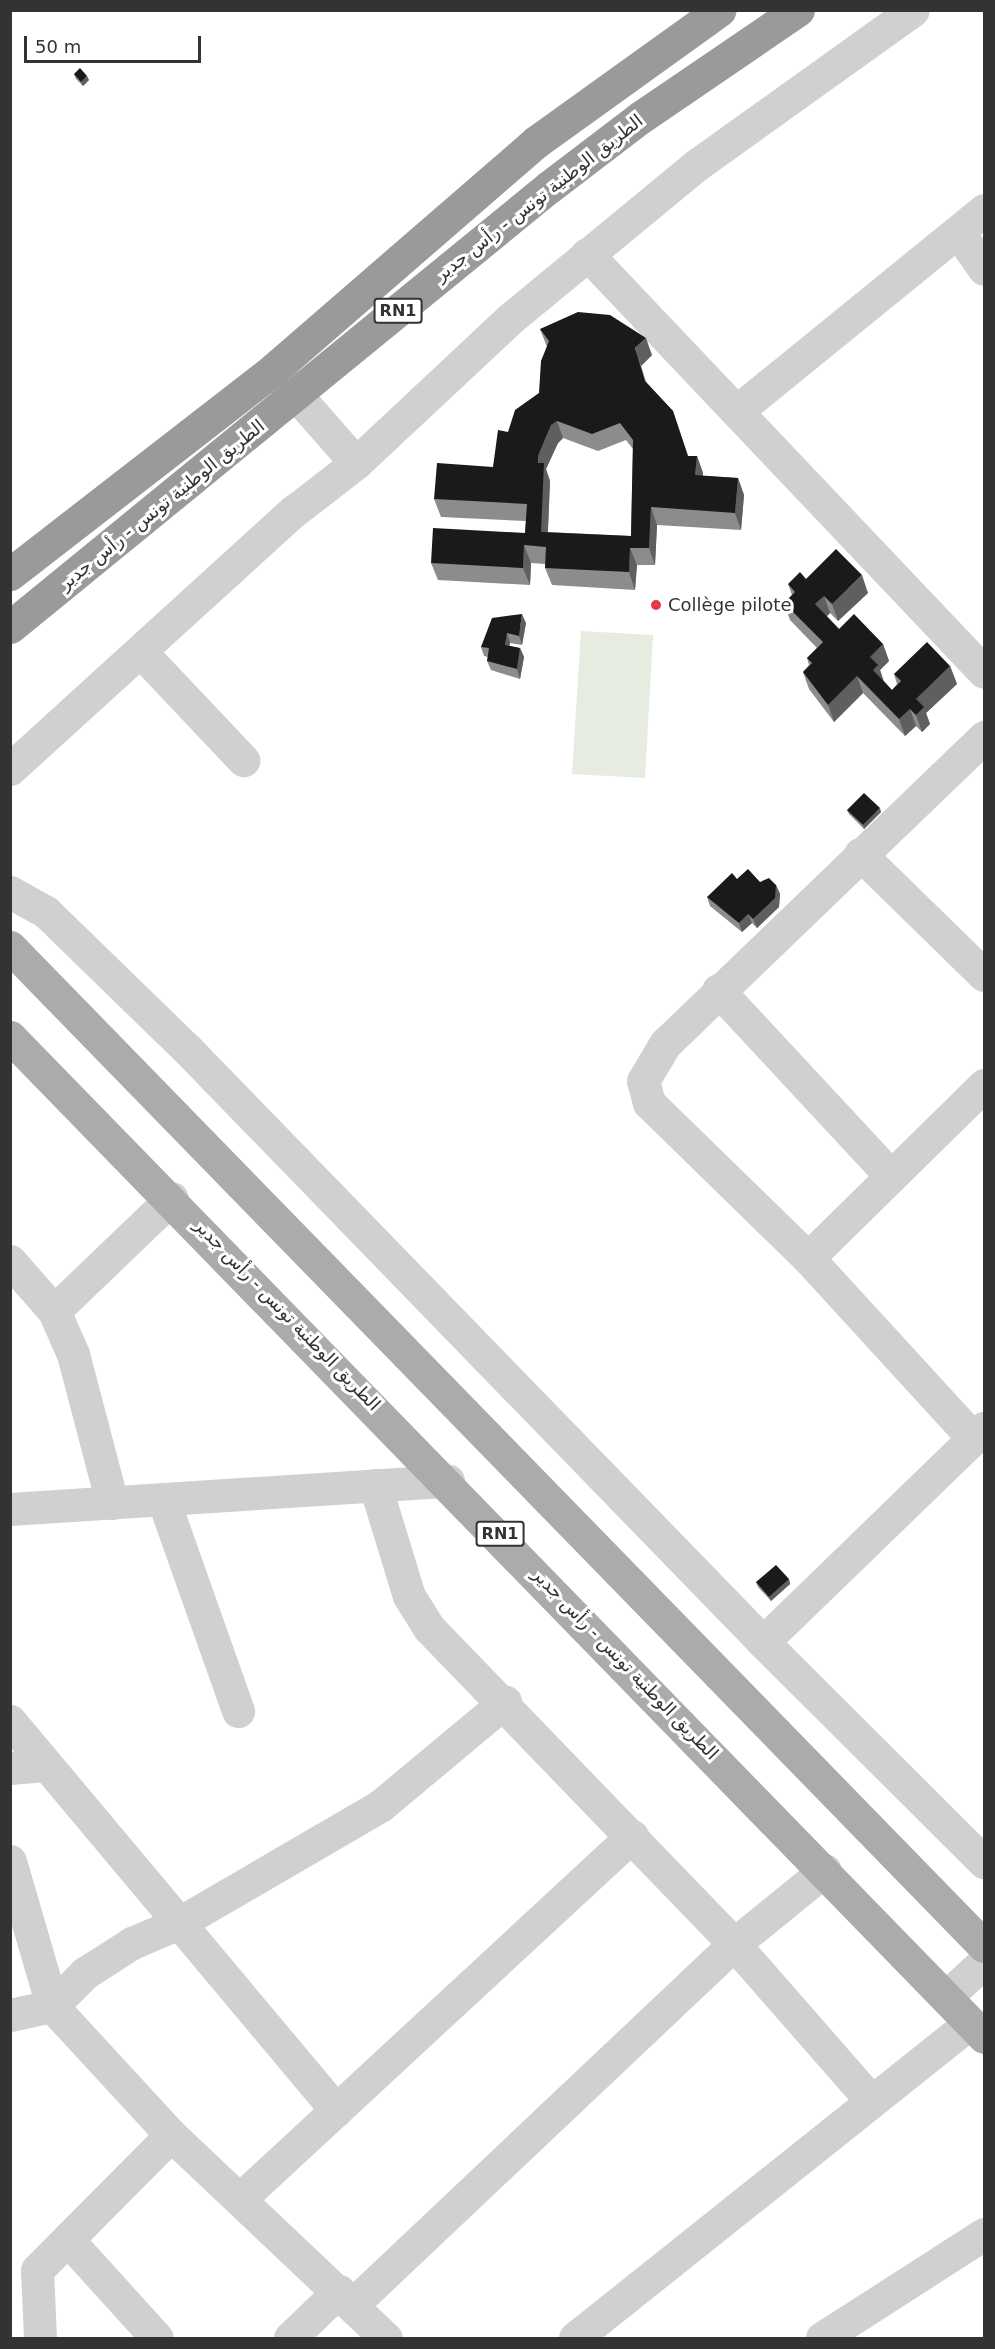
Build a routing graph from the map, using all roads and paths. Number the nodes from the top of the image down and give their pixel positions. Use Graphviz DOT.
graph roads {
  1 [pos="720,10"];
  2 [pos="798,10"];
  3 [pos="913,10"];
  4 [pos="984,210"];
  5 [pos="958,232"];
  6 [pos="588,254"];
  7 [pos="984,268"];
  8 [pos="274,369"];
  9 [pos="297,396"];
  10 [pos="738,410"];
  11 [pos="356,463"];
  12 [pos="10,574"];
  13 [pos="10,627"];
  14 [pos="141,652"];
  15 [pos="984,672"];
  16 [pos="984,737"];
  17 [pos="243,759"];
  18 [pos="12,771"];
  19 [pos="860,854"];
  20 [pos="10,892"];
  21 [pos="10,947"];
  22 [pos="984,975"];
  23 [pos="718,990"];
  24 [pos="10,1037"];
  25 [pos="984,1084"];
  26 [pos="891,1176"];
  27 [pos="172,1198"];
  28 [pos="808,1258"];
  29 [pos="10,1261"];
  30 [pos="54,1311"];
  31 [pos="979,1433"];
  32 [pos="448,1481"];
  33 [pos="375,1485"];
  34 [pos="163,1499"];
  35 [pos="112,1503"];
  36 [pos="10,1509"];
  37 [pos="763,1642"];
  38 [pos="505,1702"];
  39 [pos="238,1711"];
  40 [pos="10,1721"];
  41 [pos="45,1765"];
  42 [pos="10,1768"];
  43 [pos="632,1836"];
  44 [pos="10,1861"];
  45 [pos="984,1862"];
  46 [pos="825,1870"];
  47 [pos="179,1923"];
  48 [pos="734,1944"];
  49 [pos="984,1946"];
  50 [pos="984,1962"];
  51 [pos="947,1996"];
  52 [pos="52,2006"];
  53 [pos="10,2015"];
  54 [pos="977,2030"];
  55 [pos="869,2098"];
  56 [pos="336,2110"];
  57 [pos="171,2135"];
  58 [pos="241,2198"];
  59 [pos="984,2234"];
  60 [pos="68,2240"];
  61 [pos="24,2272"];
  62 [pos="346,2298"];
  63 [pos="40,2338"];
  64 [pos="157,2338"];
  65 [pos="290,2338"];
  66 [pos="386,2338"];
  67 [pos="574,2338"];
  68 [pos="822,2338"];
  1 -- 8 [label="highway, الطريق الوطنية تونس - رأس جدير / RN1"];
  2 -- 9 [label="highway, الطريق الوطنية تونس - رأس جدير / RN1"];
  3 -- 6 [label="street"];
  4 -- 5 [label="street"];
  5 -- 7 [label="street"];
  5 -- 10 [label="street"];
  6 -- 10 [label="street"];
  6 -- 11 [label="street"];
  8 -- 9 [label="street"];
  8 -- 12 [label="highway, الطريق الوطنية تونس - رأس جدير / RN1"];
  9 -- 11 [label="street"];
  9 -- 13 [label="highway, الطريق الوطنية تونس - رأس جدير / RN1"];
  10 -- 15 [label="street"];
  11 -- 14 [label="street"];
  14 -- 17 [label="street"];
  14 -- 18 [label="street"];
  16 -- 19 [label="street"];
  19 -- 22 [label="street"];
  19 -- 23 [label="street"];
  20 -- 37 [label="street"];
  21 -- 49 [label="main road"];
  23 -- 26 [label="street"];
  23 -- 28 [label="street"];
  24 -- 27 [label="main road, الطريق الوطنية تونس - رأس جدير / RN1"];
  25 -- 26 [label="street"];
  26 -- 28 [label="street"];
  27 -- 30 [label="street"];
  27 -- 32 [label="main road, الطريق الوطنية تونس - رأس جدير / RN1"];
  28 -- 31 [label="street"];
  29 -- 30 [label="street"];
  30 -- 35 [label="street"];
  31 -- 37 [label="street"];
  32 -- 33 [label="street"];
  32 -- 46 [label="main road, الطريق الوطنية تونس - رأس جدير / RN1"];
  33 -- 34 [label="street"];
  33 -- 38 [label="street"];
  34 -- 35 [label="street"];
  34 -- 39 [label="street"];
  35 -- 36 [label="street"];
  37 -- 45 [label="street"];
  38 -- 43 [label="street"];
  38 -- 47 [label="street"];
  40 -- 41 [label="street"];
  41 -- 42 [label="street"];
  41 -- 47 [label="street"];
  43 -- 48 [label="street"];
  43 -- 56 [label="street"];
  44 -- 52 [label="street"];
  46 -- 48 [label="street"];
  46 -- 51 [label="main road, الطريق الوطنية تونس - رأس جدير / RN1"];
  47 -- 52 [label="street"];
  47 -- 56 [label="street"];
  48 -- 55 [label="street"];
  48 -- 62 [label="street"];
  50 -- 51 [label="street"];
  51 -- 54 [label="main road, الطريق الوطنية تونس - رأس جدير / RN1"];
  52 -- 53 [label="street"];
  52 -- 57 [label="street"];
  54 -- 55 [label="street"];
  55 -- 67 [label="street"];
  56 -- 58 [label="street"];
  57 -- 58 [label="street"];
  57 -- 60 [label="street"];
  58 -- 62 [label="street"];
  59 -- 68 [label="street"];
  60 -- 61 [label="street"];
  60 -- 64 [label="street"];
  61 -- 63 [label="street"];
  62 -- 65 [label="street"];
  62 -- 66 [label="street"];
}
